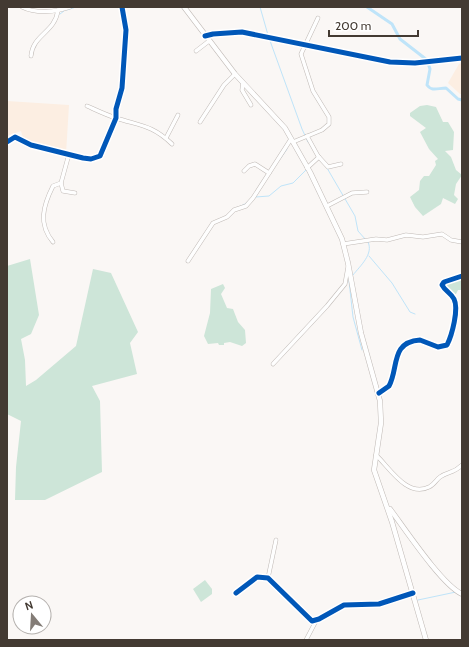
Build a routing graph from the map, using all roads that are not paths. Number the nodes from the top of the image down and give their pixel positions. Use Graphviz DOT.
graph roads {
  1 [pos="22,7"];
  2 [pos="70,7"];
  3 [pos="122,7"];
  4 [pos="184,7"];
  5 [pos="58,10"];
  6 [pos="318,18"];
  7 [pos="205,36"];
  8 [pos="209,41"];
  9 [pos="305,45"];
  10 [pos="196,51"];
  11 [pos="31,56"];
  12 [pos="462,58"];
  13 [pos="235,74"];
  14 [pos="243,83"];
  15 [pos="251,105"];
  16 [pos="87,106"];
  17 [pos="178,115"];
  18 [pos="116,118"];
  19 [pos="200,122"];
  20 [pos="305,136"];
  21 [pos="166,138"];
  22 [pos="292,141"];
  23 [pos="7,142"];
  24 [pos="172,144"];
  25 [pos="69,154"];
  26 [pos="319,157"];
  27 [pos="341,164"];
  28 [pos="308,168"];
  29 [pos="244,172"];
  30 [pos="269,173"];
  31 [pos="61,183"];
  32 [pos="367,192"];
  33 [pos="75,193"];
  34 [pos="326,206"];
  35 [pos="54,242"];
  36 [pos="462,242"];
  37 [pos="343,244"];
  38 [pos="188,261"];
  39 [pos="348,262"];
  40 [pos="462,276"];
  41 [pos="272,364"];
  42 [pos="379,393"];
  43 [pos="376,455"];
  44 [pos="462,465"];
  45 [pos="387,506"];
  46 [pos="276,540"];
  47 [pos="268,578"];
  48 [pos="236,593"];
  49 [pos="413,593"];
  50 [pos="461,594"];
  51 [pos="316,621"];
  52 [pos="306,640"];
  53 [pos="426,640"];
  1 -- 5 [label="street"];
  2 -- 5 [label="street"];
  3 -- 18 [label="street"];
  4 -- 7 [label="main road"];
  5 -- 11 [label="street"];
  6 -- 9 [label="street"];
  7 -- 8 [label="main road"];
  7 -- 9 [label="street"];
  8 -- 10 [label="street"];
  8 -- 13 [label="main road"];
  9 -- 12 [label="street"];
  9 -- 20 [label="street"];
  13 -- 14 [label="main road"];
  13 -- 19 [label="street"];
  14 -- 15 [label="street"];
  14 -- 22 [label="main road"];
  16 -- 18 [label="street"];
  17 -- 21 [label="street"];
  18 -- 21 [label="street"];
  18 -- 25 [label="street"];
  20 -- 22 [label="street"];
  20 -- 26 [label="street"];
  21 -- 24 [label="street"];
  22 -- 28 [label="main road"];
  22 -- 30 [label="street"];
  23 -- 25 [label="street"];
  25 -- 31 [label="street"];
  26 -- 27 [label="street"];
  26 -- 28 [label="street"];
  28 -- 34 [label="main road"];
  29 -- 30 [label="street"];
  30 -- 38 [label="street"];
  31 -- 33 [label="street"];
  31 -- 35 [label="street"];
  32 -- 34 [label="street"];
  34 -- 37 [label="main road"];
  36 -- 37 [label="street"];
  37 -- 39 [label="main road"];
  39 -- 41 [label="street"];
  39 -- 42 [label="main road"];
  40 -- 42 [label="street"];
  42 -- 43 [label="main road"];
  43 -- 44 [label="street"];
  43 -- 45 [label="main road"];
  45 -- 49 [label="main road"];
  45 -- 50 [label="main road"];
  46 -- 47 [label="street"];
  47 -- 48 [label="street"];
  47 -- 51 [label="street"];
  49 -- 51 [label="street"];
  49 -- 53 [label="main road"];
  51 -- 52 [label="street"];
}
